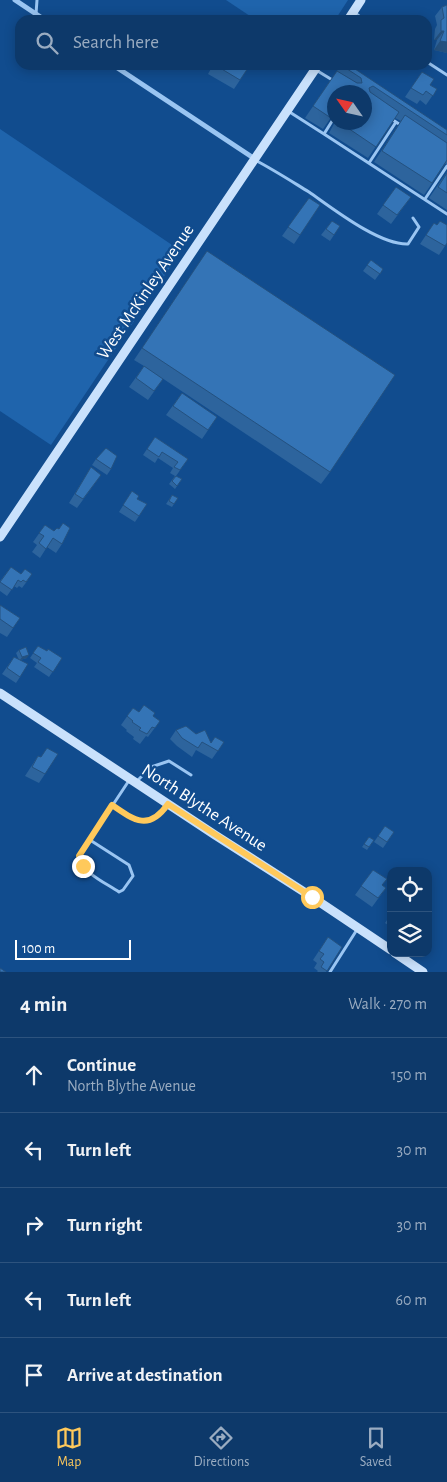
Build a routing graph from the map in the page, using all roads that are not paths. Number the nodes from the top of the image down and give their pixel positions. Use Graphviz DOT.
graph roads {
  1 [pos="15,0"];
  2 [pos="37,0"];
  3 [pos="361,0"];
  4 [pos="353,12"];
  5 [pos="36,14"];
  6 [pos="351,15"];
  7 [pos="357,15"];
  8 [pos="432,65"];
  9 [pos="121,70"];
  10 [pos="314,70"];
  11 [pos="320,70"];
  12 [pos="447,75"];
  13 [pos="340,85"];
  14 [pos="287,110"];
  15 [pos="388,117"];
  16 [pos="396,122"];
  17 [pos="403,127"];
  18 [pos="327,129"];
  19 [pos="324,134"];
  20 [pos="255,159"];
  21 [pos="370,163"];
  22 [pos="447,166"];
  23 [pos="425,199"];
  24 [pos="447,214"];
  25 [pos="414,218"];
  26 [pos="0,537"];
  27 [pos="0,693"];
  28 [pos="191,775"];
  29 [pos="133,781"];
  30 [pos="168,804"];
  31 [pos="112,805"];
  32 [pos="90,840"];
  33 [pos="358,928"];
  34 [pos="387,947"];
  35 [pos="401,957"];
  36 [pos="330,972"];
  37 [pos="422,972"];
  1 -- 5 [label="street"];
  2 -- 5 [label="lane"];
  3 -- 4 [label="main road"];
  4 -- 6 [label="main road"];
  4 -- 7 [label="lane"];
  8 -- 12 [label="lane"];
  9 -- 20 [label="street"];
  10 -- 14 [label="main road, West McKinley Avenue"];
  11 -- 13 [label="lane"];
  14 -- 19 [label="lane"];
  14 -- 20 [label="main road, West McKinley Avenue"];
  15 -- 16 [label="lane"];
  16 -- 17 [label="lane"];
  16 -- 21 [label="lane"];
  18 -- 19 [label="lane"];
  19 -- 21 [label="lane"];
  20 -- 25 [label="lane"];
  20 -- 26 [label="main road, West McKinley Avenue"];
  21 -- 23 [label="lane"];
  22 -- 23 [label="lane"];
  23 -- 24 [label="lane"];
  27 -- 29 [label="main road, North Blythe Avenue"];
  28 -- 29 [label="lane"];
  29 -- 30 [label="main road, North Blythe Avenue"];
  29 -- 31 [label="lane"];
  30 -- 31 [label="lane"];
  30 -- 33 [label="main road, North Blythe Avenue"];
  31 -- 32 [label="lane"];
  32 -- 32 [label="lane"];
  33 -- 34 [label="main road, North Blythe Avenue"];
  33 -- 36 [label="lane"];
  35 -- 37 [label="main road"];
}
